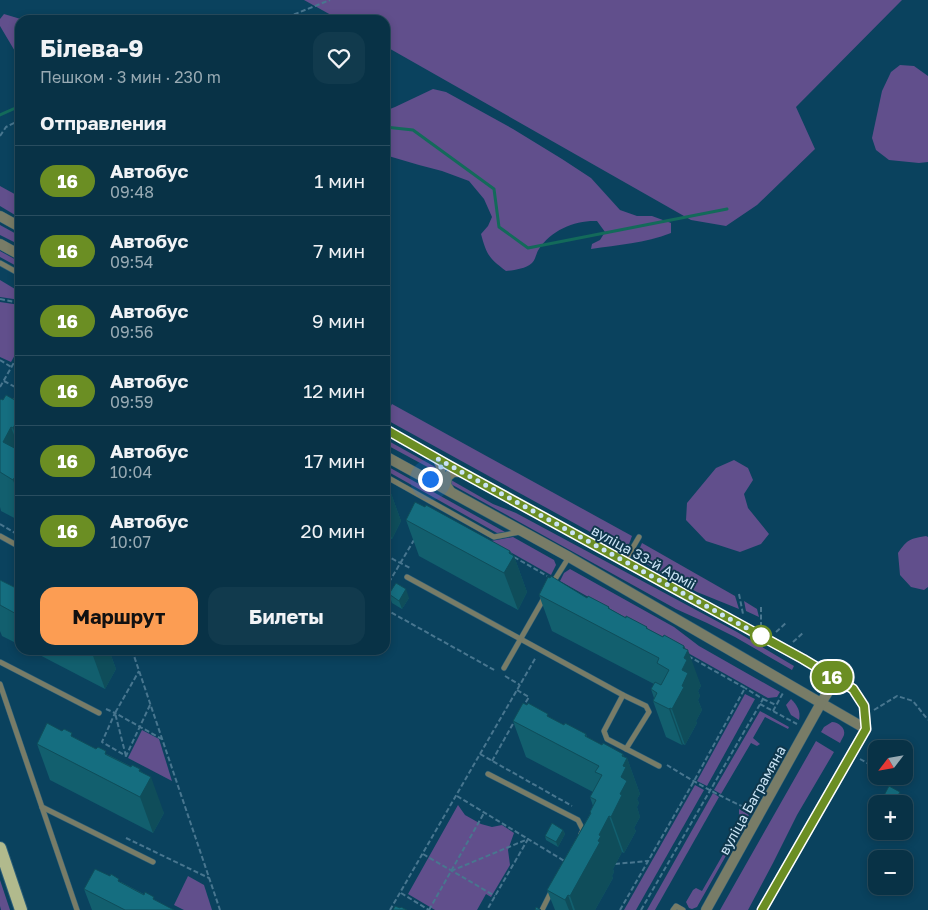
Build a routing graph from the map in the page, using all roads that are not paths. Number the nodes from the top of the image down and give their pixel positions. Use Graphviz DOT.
graph roads {
  1 [pos="0,216"];
  2 [pos="15,224"];
  3 [pos="0,244"];
  4 [pos="15,252"];
  5 [pos="0,263"];
  6 [pos="15,271"];
  7 [pos="15,401"];
  8 [pos="9,413"];
  9 [pos="390,432"];
  10 [pos="390,459"];
  11 [pos="438,459"];
  12 [pos="462,472"];
  13 [pos="426,478"];
  14 [pos="390,479"];
  15 [pos="450,491"];
  16 [pos="522,532"];
  17 [pos="0,536"];
  18 [pos="638,537"];
  19 [pos="15,544"];
  20 [pos="569,557"];
  21 [pos="624,562"];
  22 [pos="407,577"];
  23 [pos="550,588"];
  24 [pos="545,597"];
  25 [pos="521,639"];
  26 [pos="0,662"];
  27 [pos="504,668"];
  28 [pos="836,679"];
  29 [pos="0,684"];
  30 [pos="623,695"];
  31 [pos="822,703"];
  32 [pos="99,713"];
  33 [pos="866,729"];
  34 [pos="626,748"];
  35 [pos="659,766"];
  36 [pos="488,774"];
  37 [pos="42,806"];
  38 [pos="579,838"];
  39 [pos="0,848"];
  40 [pos="153,862"];
  41 [pos="554,886"];
  42 [pos="21,910"];
  43 [pos="77,910"];
  44 [pos="542,910"];
  45 [pos="674,910"];
  46 [pos="683,910"];
  47 [pos="706,910"];
  48 [pos="762,910"];
  1 -- 2 [label="street"];
  3 -- 4 [label="street"];
  5 -- 6 [label="lane"];
  7 -- 8 [label="lane"];
  9 -- 11 [label="street, вуліца 33-й Арміі"];
  10 -- 13 [label="street"];
  11 -- 12 [label="street, вуліца 33-й Арміі"];
  11 -- 13 [label="street"];
  12 -- 15 [label="street"];
  12 -- 21 [label="street, вуліца 33-й Арміі"];
  13 -- 15 [label="street"];
  14 -- 16 [label="lane"];
  15 -- 16 [label="street"];
  16 -- 20 [label="street"];
  17 -- 19 [label="lane"];
  18 -- 21 [label="lane"];
  20 -- 23 [label="lane"];
  20 -- 31 [label="street"];
  21 -- 28 [label="street, вуліца 33-й Арміі"];
  22 -- 25 [label="lane"];
  24 -- 25 [label="lane"];
  25 -- 27 [label="lane"];
  25 -- 30 [label="lane"];
  26 -- 32 [label="lane"];
  28 -- 31 [label="street, вуліца Баграмяна"];
  28 -- 33 [label="street, вуліца 33-й Арміі"];
  29 -- 37 [label="lane"];
  30 -- 34 [label="lane"];
  30 -- 34 [label="lane"];
  31 -- 33 [label="street"];
  31 -- 47 [label="street, вуліца Баграмяна"];
  33 -- 48 [label="street"];
  34 -- 35 [label="lane"];
  36 -- 38 [label="lane"];
  37 -- 40 [label="lane"];
  37 -- 43 [label="lane"];
  39 -- 42 [label="main road"];
  41 -- 44 [label="lane"];
  45 -- 46 [label="lane"];
}
